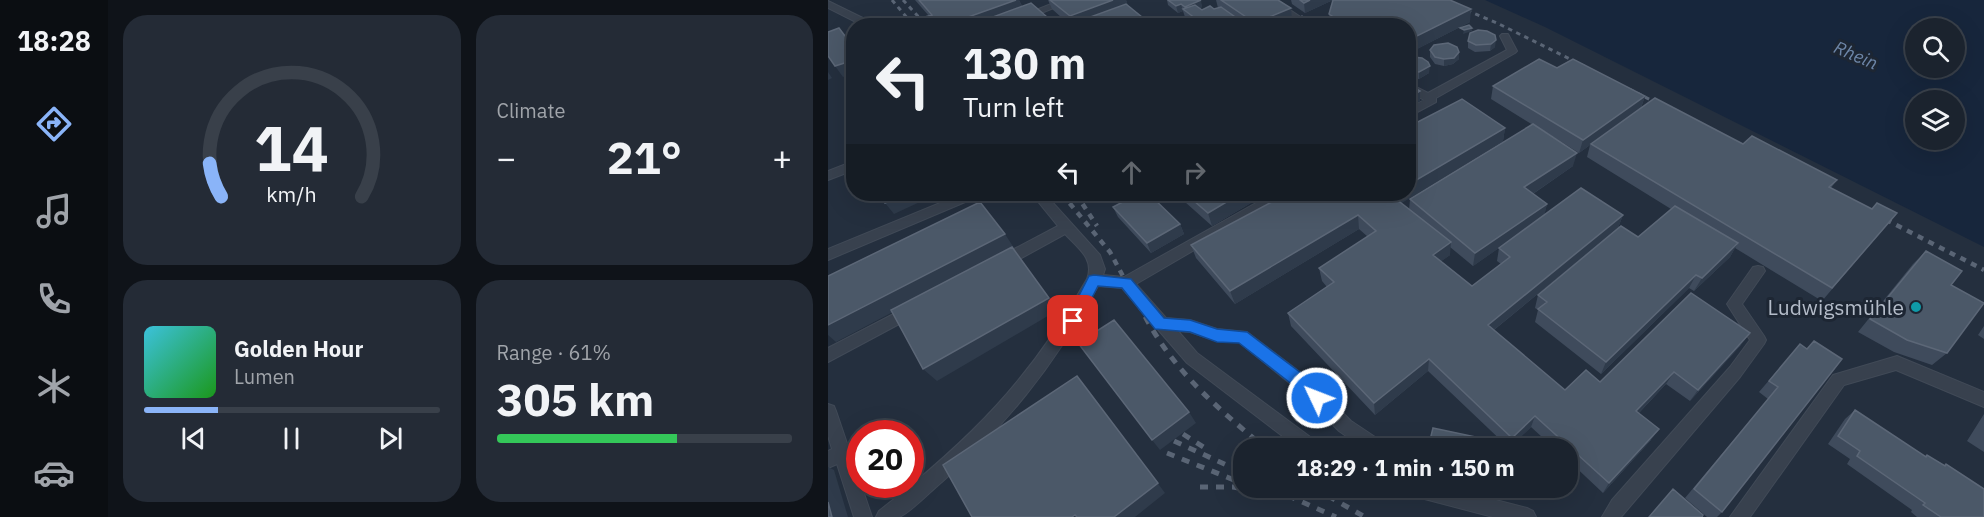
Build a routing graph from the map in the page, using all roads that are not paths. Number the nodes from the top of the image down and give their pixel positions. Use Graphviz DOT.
graph roads {
  1 [pos="834,0"];
  2 [pos="1069,0"];
  3 [pos="1269,0"];
  4 [pos="828,4"];
  5 [pos="856,18"];
  6 [pos="1021,18"];
  7 [pos="1298,18"];
  8 [pos="1505,36"];
  9 [pos="1416,91"];
  10 [pos="1427,98"];
  11 [pos="1416,109"];
  12 [pos="846,168"];
  13 [pos="828,176"];
  14 [pos="956,201"];
  15 [pos="1044,201"];
  16 [pos="1269,201"];
  17 [pos="1067,227"];
  18 [pos="828,255"];
  19 [pos="990,268"];
  20 [pos="1758,272"];
  21 [pos="1094,280"];
  22 [pos="1126,283"];
  23 [pos="919,306"];
  24 [pos="1160,324"];
  25 [pos="828,355"];
  26 [pos="1984,400"];
  27 [pos="828,411"];
  28 [pos="1298,438"];
  29 [pos="1362,438"];
  30 [pos="835,457"];
  31 [pos="1455,498"];
  32 [pos="863,517"];
  33 [pos="885,517"];
  34 [pos="1527,517"];
  35 [pos="1611,517"];
  36 [pos="1739,517"];
  1 -- 4 [label="street"];
  2 -- 6 [label="street"];
  3 -- 7 [label="street"];
  4 -- 5 [label="street"];
  8 -- 10 [label="street"];
  9 -- 10 [label="street"];
  10 -- 11 [label="street"];
  12 -- 13 [label="street"];
  14 -- 18 [label="street"];
  15 -- 17 [label="street"];
  16 -- 22 [label="street"];
  17 -- 19 [label="street"];
  17 -- 21 [label="street"];
  20 -- 35 [label="street"];
  21 -- 22 [label="street"];
  21 -- 33 [label="street"];
  22 -- 24 [label="street"];
  23 -- 25 [label="street"];
  24 -- 28 [label="street"];
  24 -- 29 [label="street"];
  26 -- 36 [label="street"];
  27 -- 30 [label="street"];
  30 -- 32 [label="street"];
  31 -- 34 [label="street"];
}
